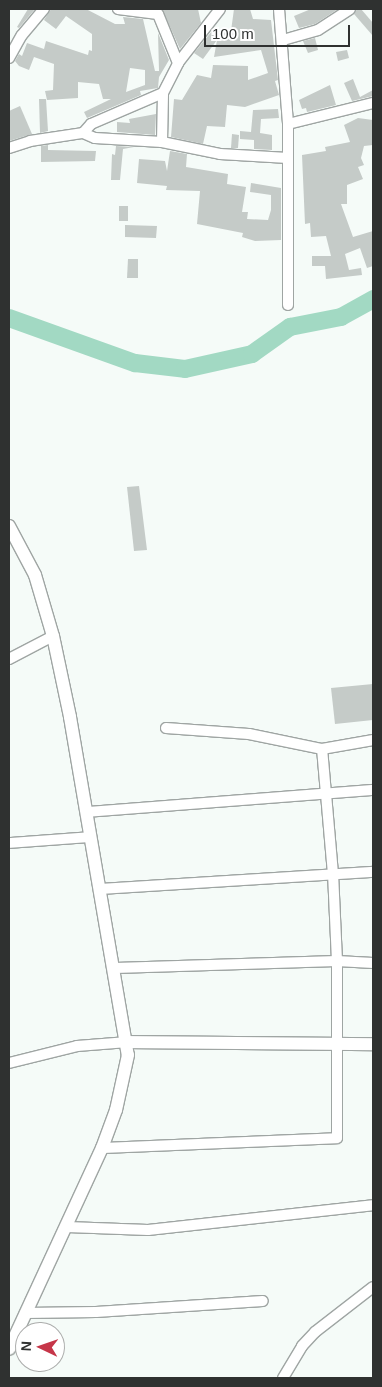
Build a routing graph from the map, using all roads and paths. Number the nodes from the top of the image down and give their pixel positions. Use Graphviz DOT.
graph roads {
  1 [pos="44,9"];
  2 [pos="118,9"];
  3 [pos="220,9"];
  4 [pos="279,9"];
  5 [pos="350,9"];
  6 [pos="283,40"];
  7 [pos="9,58"];
  8 [pos="178,63"];
  9 [pos="162,93"];
  10 [pos="373,103"];
  11 [pos="288,124"];
  12 [pos="83,133"];
  13 [pos="162,142"];
  14 [pos="9,148"];
  15 [pos="288,158"];
  16 [pos="288,305"];
  17 [pos="9,528"];
  18 [pos="53,636"];
  19 [pos="9,659"];
  20 [pos="166,728"];
  21 [pos="373,740"];
  22 [pos="322,749"];
  23 [pos="373,790"];
  24 [pos="326,794"];
  25 [pos="87,812"];
  26 [pos="91,838"];
  27 [pos="9,842"];
  28 [pos="373,872"];
  29 [pos="333,874"];
  30 [pos="101,889"];
  31 [pos="337,961"];
  32 [pos="373,963"];
  33 [pos="115,968"];
  34 [pos="128,1042"];
  35 [pos="373,1044"];
  36 [pos="337,1045"];
  37 [pos="9,1062"];
  38 [pos="102,1148"];
  39 [pos="373,1205"];
  40 [pos="67,1227"];
  41 [pos="373,1287"];
  42 [pos="263,1301"];
  43 [pos="25,1313"];
  44 [pos="9,1349"];
  45 [pos="283,1378"];
  1 -- 7 [label="street"];
  2 -- 8 [label="street"];
  3 -- 8 [label="street"];
  4 -- 6 [label="street"];
  5 -- 6 [label="street"];
  6 -- 11 [label="street"];
  8 -- 9 [label="street"];
  9 -- 12 [label="street"];
  9 -- 13 [label="street"];
  10 -- 11 [label="street"];
  11 -- 15 [label="street"];
  12 -- 13 [label="street"];
  12 -- 14 [label="street"];
  13 -- 15 [label="street"];
  15 -- 16 [label="street"];
  17 -- 18 [label="main road"];
  18 -- 19 [label="street"];
  18 -- 25 [label="main road"];
  20 -- 22 [label="street"];
  21 -- 22 [label="street"];
  22 -- 24 [label="street"];
  23 -- 24 [label="street"];
  24 -- 25 [label="street"];
  24 -- 29 [label="street"];
  25 -- 26 [label="main road"];
  26 -- 27 [label="street"];
  26 -- 30 [label="main road"];
  28 -- 29 [label="street"];
  29 -- 30 [label="street"];
  29 -- 31 [label="street"];
  30 -- 33 [label="main road"];
  31 -- 32 [label="street"];
  31 -- 33 [label="street"];
  31 -- 36 [label="street"];
  33 -- 34 [label="main road"];
  34 -- 36 [label="main road"];
  34 -- 37 [label="street"];
  34 -- 38 [label="main road"];
  35 -- 36 [label="main road"];
  36 -- 38 [label="street"];
  38 -- 40 [label="main road"];
  39 -- 40 [label="street"];
  40 -- 43 [label="main road"];
  41 -- 45 [label="street"];
  42 -- 43 [label="street"];
  43 -- 44 [label="main road"];
}
